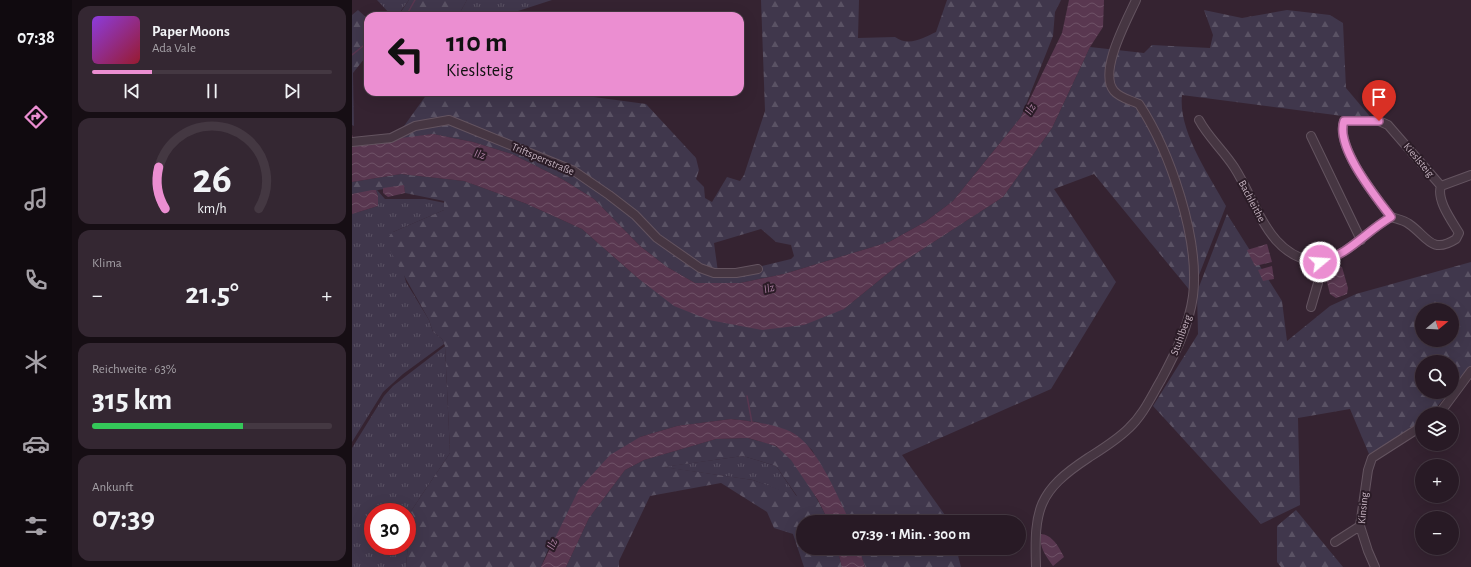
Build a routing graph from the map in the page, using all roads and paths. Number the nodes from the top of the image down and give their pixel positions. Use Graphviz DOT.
graph roads {
  1 [pos="1136,0"];
  2 [pos="1199,120"];
  3 [pos="1312,136"];
  4 [pos="352,142"];
  5 [pos="1471,175"];
  6 [pos="1441,186"];
  7 [pos="1391,217"];
  8 [pos="1361,240"];
  9 [pos="1320,262"];
  10 [pos="758,269"];
  11 [pos="1311,307"];
  12 [pos="1471,371"];
  13 [pos="1444,407"];
  14 [pos="1415,430"];
  15 [pos="1360,526"];
  16 [pos="1335,542"];
  17 [pos="1036,567"];
  18 [pos="1375,567"];
  1 -- 17 [label="street, Stuhlberg"];
  2 -- 9 [label="street, Bachleithe"];
  3 -- 8 [label="street"];
  4 -- 10 [label="street, Triftsperrstraße"];
  5 -- 6 [label="street"];
  6 -- 7 [label="street"];
  6 -- 7 [label="street, Kieslsteig"];
  7 -- 8 [label="street, Bachleithe"];
  8 -- 9 [label="street, Bachleithe"];
  9 -- 11 [label="street"];
  12 -- 13 [label="street"];
  14 -- 15 [label="street, Kinsing"];
  15 -- 16 [label="street"];
  15 -- 18 [label="street, Kinsing"];
}
